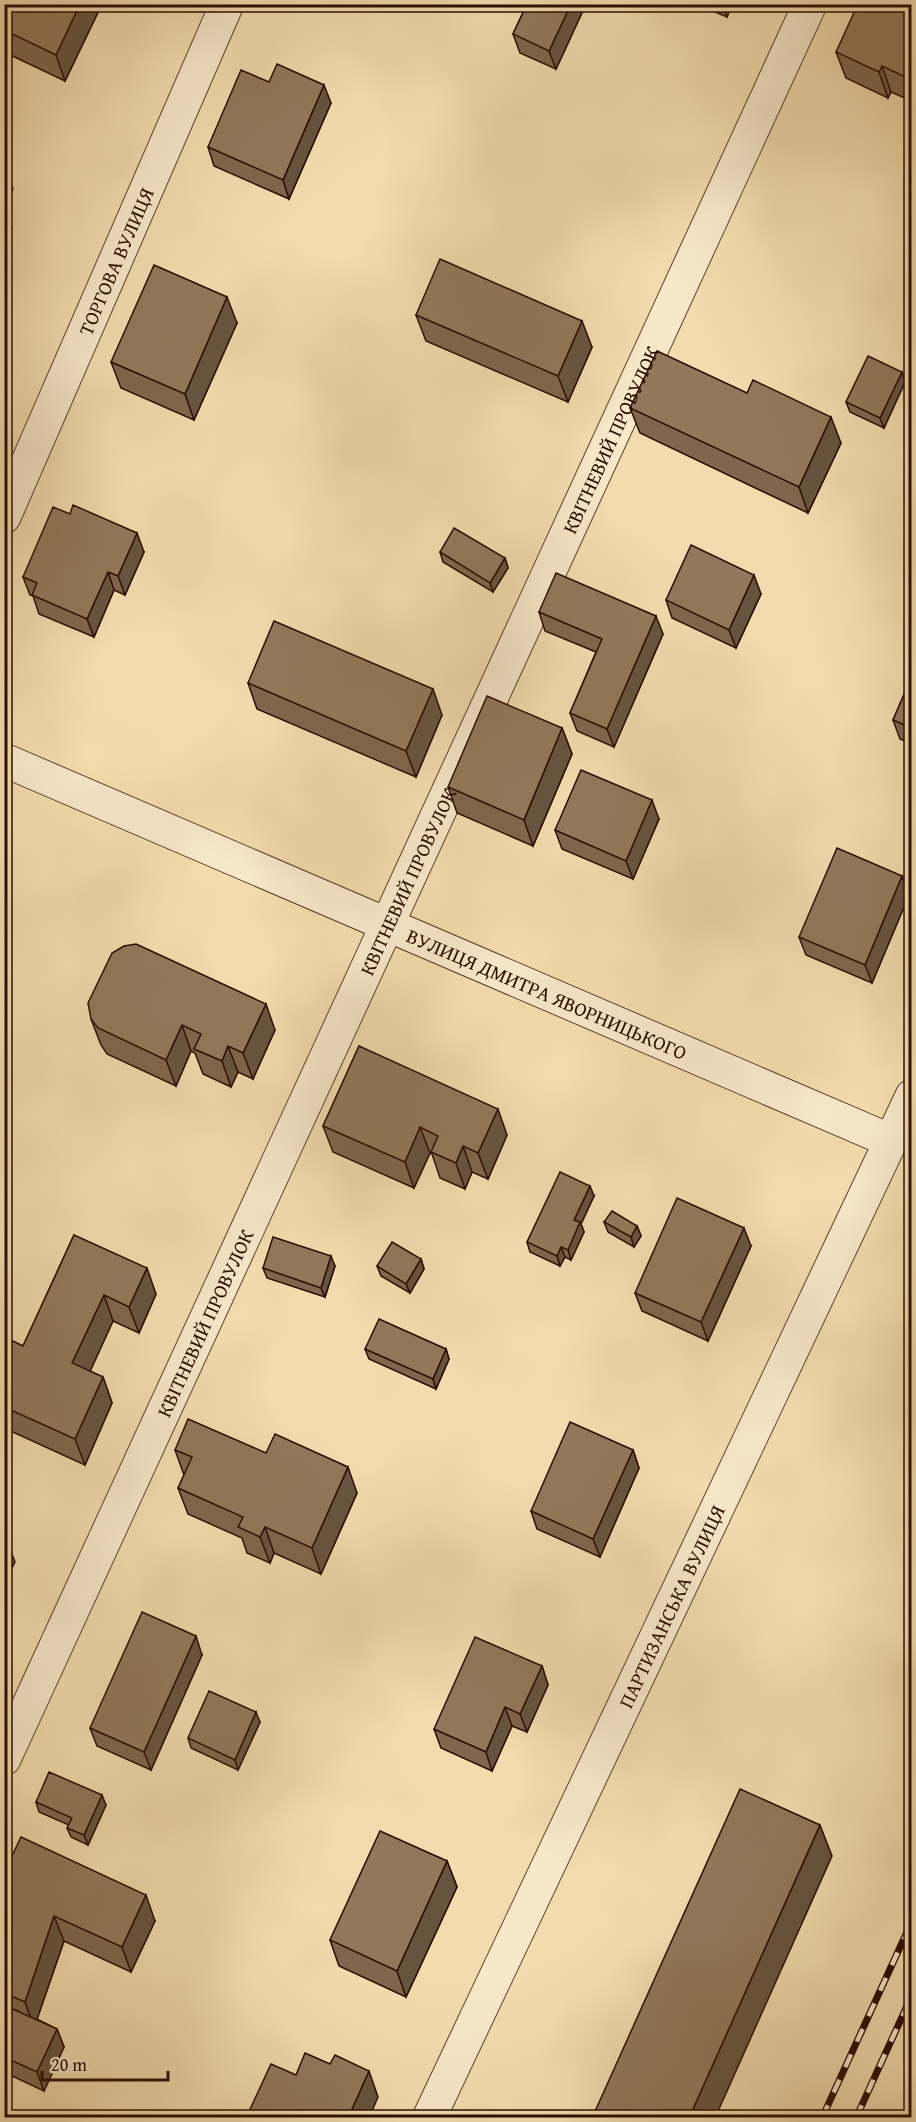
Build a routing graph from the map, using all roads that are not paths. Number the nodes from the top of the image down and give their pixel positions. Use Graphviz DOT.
graph roads {
  1 [pos="227,4"];
  2 [pos="810,4"];
  3 [pos="4,517"];
  4 [pos="4,760"];
  5 [pos="387,924"];
  6 [pos="912,1096"];
  7 [pos="891,1141"];
  8 [pos="4,1760"];
  9 [pos="429,2118"];
  1 -- 3 [label="street, ТОРГОВА ВУЛИЦЯ"];
  2 -- 5 [label="street, КВІТНЕВИЙ ПРОВУЛОК"];
  4 -- 5 [label="street, ВУЛИЦЯ ДМИТРА ЯВОРНИЦЬКОГО"];
  5 -- 7 [label="street, ВУЛИЦЯ ДМИТРА ЯВОРНИЦЬКОГО"];
  5 -- 8 [label="street, КВІТНЕВИЙ ПРОВУЛОК"];
  6 -- 7 [label="street, ПАРТИЗАНСЬКА ВУЛИЦЯ"];
  7 -- 9 [label="street, ПАРТИЗАНСЬКА ВУЛИЦЯ"];
}
